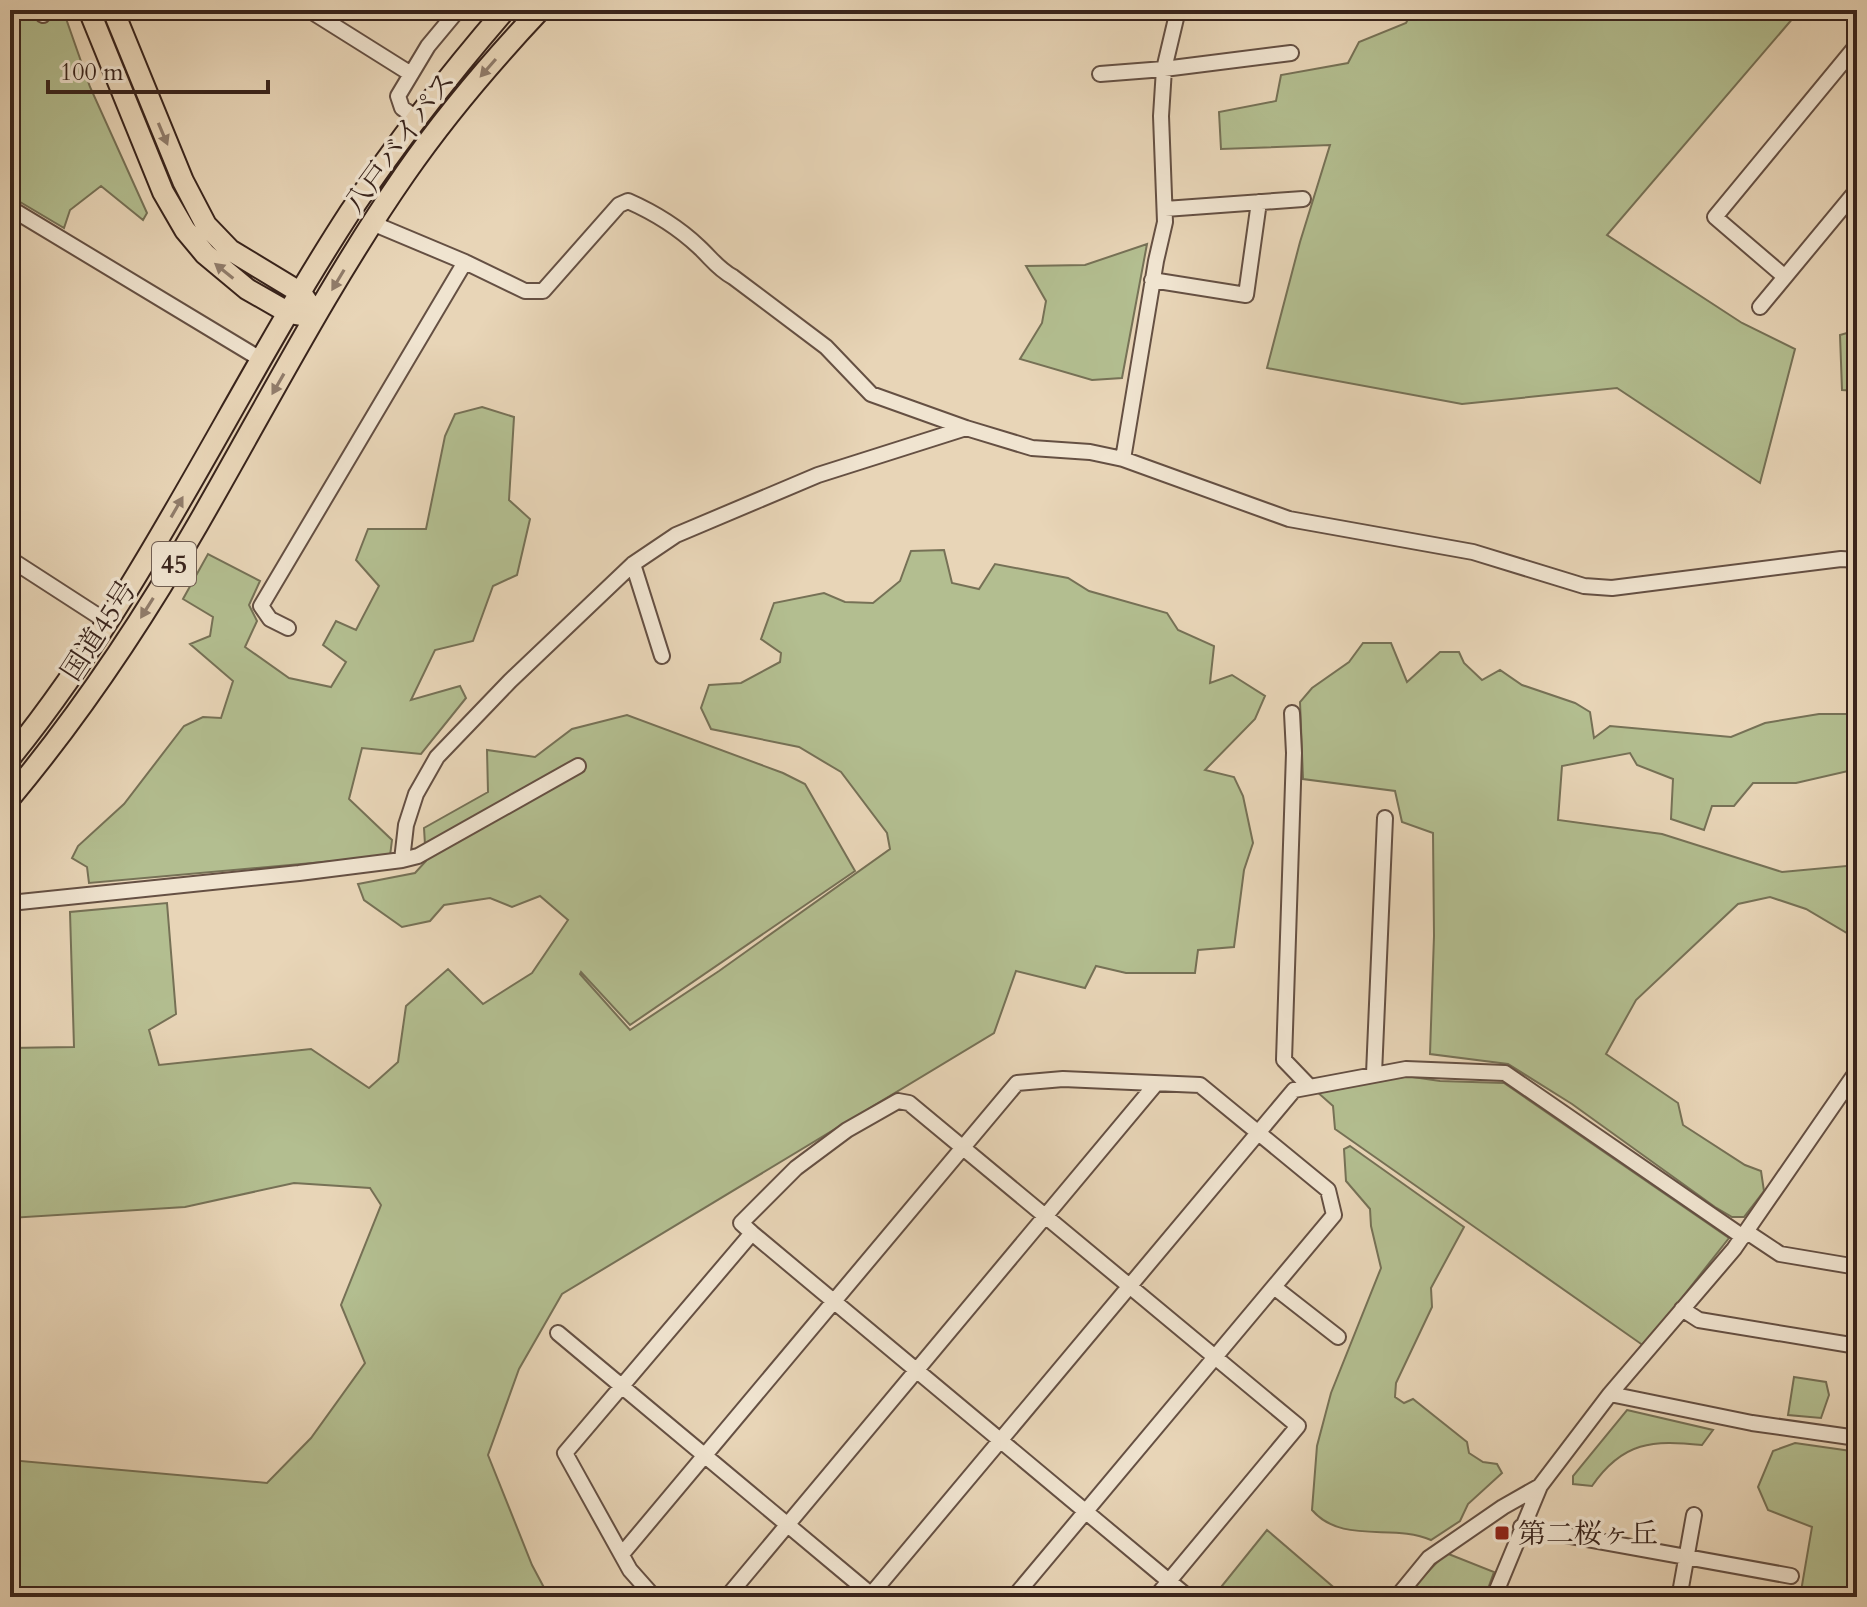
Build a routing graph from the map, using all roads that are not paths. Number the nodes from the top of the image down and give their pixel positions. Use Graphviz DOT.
graph roads {
  1 [pos="309,10"];
  2 [pos="458,10"];
  3 [pos="505,10"];
  4 [pos="540,10"];
  5 [pos="1178,10"];
  6 [pos="102,14"];
  7 [pos="1857,45"];
  8 [pos="1291,53"];
  9 [pos="1164,69"];
  10 [pos="411,74"];
  11 [pos="1100,74"];
  12 [pos="415,117"];
  13 [pos="1857,190"];
  14 [pos="1303,199"];
  15 [pos="1259,202"];
  16 [pos="10,208"];
  17 [pos="1165,209"];
  18 [pos="372,223"];
  19 [pos="465,262"];
  20 [pos="1785,277"];
  21 [pos="1152,280"];
  22 [pos="301,293"];
  23 [pos="1760,307"];
  24 [pos="289,313"];
  25 [pos="316,316"];
  26 [pos="262,360"];
  27 [pos="966,428"];
  28 [pos="1123,459"];
  29 [pos="10,559"];
  30 [pos="1857,560"];
  31 [pos="633,564"];
  32 [pos="109,623"];
  33 [pos="288,628"];
  34 [pos="662,656"];
  35 [pos="1292,713"];
  36 [pos="10,758"];
  37 [pos="578,766"];
  38 [pos="10,798"];
  39 [pos="1385,818"];
  40 [pos="402,860"];
  41 [pos="10,903"];
  42 [pos="1857,1071"];
  43 [pos="1374,1074"];
  44 [pos="1155,1085"];
  45 [pos="1309,1086"];
  46 [pos="1259,1133"];
  47 [pos="964,1148"];
  48 [pos="1045,1216"];
  49 [pos="752,1233"];
  50 [pos="1745,1234"];
  51 [pos="1857,1267"];
  52 [pos="1131,1286"];
  53 [pos="1274,1287"];
  54 [pos="836,1302"];
  55 [pos="1682,1309"];
  56 [pos="558,1333"];
  57 [pos="1338,1337"];
  58 [pos="1857,1346"];
  59 [pos="1214,1357"];
  60 [pos="918,1371"];
  61 [pos="622,1386"];
  62 [pos="1610,1394"];
  63 [pos="1857,1438"];
  64 [pos="1001,1441"];
  65 [pos="706,1455"];
  66 [pos="1540,1486"];
  67 [pos="1086,1511"];
  68 [pos="1694,1515"];
  69 [pos="787,1525"];
  70 [pos="1521,1527"];
  71 [pos="622,1554"];
  72 [pos="1686,1557"];
  73 [pos="1791,1576"];
  74 [pos="1169,1581"];
  75 [pos="1680,1593"];
  76 [pos="872,1596"];
  77 [pos="654,1597"];
  78 [pos="727,1597"];
  79 [pos="1014,1597"];
  80 [pos="1156,1597"];
  81 [pos="1188,1597"];
  82 [pos="1397,1597"];
  83 [pos="1494,1597"];
  1 -- 10 [label="street"];
  2 -- 10 [label="street"];
  3 -- 12 [label="highway, 八戸バイパス / 45"];
  4 -- 18 [label="highway, 八戸バイパス / 45, one-way"];
  5 -- 9 [label="street"];
  6 -- 22 [label="highway, one-way"];
  24 -- 6 [label="highway, one-way"];
  7 -- 20 [label="street"];
  8 -- 9 [label="street"];
  9 -- 11 [label="street"];
  9 -- 17 [label="street"];
  10 -- 12 [label="street"];
  12 -- 22 [label="highway, 八戸バイパス / 45"];
  13 -- 20 [label="street"];
  14 -- 15 [label="street"];
  15 -- 17 [label="street"];
  15 -- 21 [label="street"];
  16 -- 26 [label="street"];
  17 -- 21 [label="street"];
  18 -- 19 [label="street"];
  18 -- 25 [label="highway, 八戸バイパス / 45, one-way"];
  19 -- 27 [label="street"];
  19 -- 33 [label="street"];
  20 -- 23 [label="street"];
  21 -- 28 [label="street"];
  22 -- 24 [label="highway, 八戸バイパス / 45"];
  22 -- 25 [label="highway"];
  24 -- 25 [label="highway"];
  24 -- 26 [label="highway, 国道45号 / 45"];
  25 -- 38 [label="highway, 国道45号 / 45, one-way"];
  32 -- 26 [label="highway, 国道45号 / 45, one-way"];
  27 -- 28 [label="street"];
  27 -- 31 [label="street"];
  28 -- 30 [label="street"];
  29 -- 32 [label="street"];
  31 -- 34 [label="street"];
  31 -- 40 [label="street"];
  32 -- 36 [label="highway, 国道45号 / 45"];
  35 -- 45 [label="street"];
  37 -- 40 [label="street"];
  39 -- 43 [label="street"];
  40 -- 41 [label="street"];
  42 -- 50 [label="street"];
  43 -- 45 [label="street"];
  43 -- 50 [label="street"];
  44 -- 46 [label="street"];
  44 -- 47 [label="street"];
  44 -- 48 [label="street"];
  45 -- 46 [label="street"];
  46 -- 52 [label="street"];
  46 -- 53 [label="street"];
  47 -- 48 [label="street"];
  47 -- 49 [label="street"];
  47 -- 54 [label="street"];
  48 -- 52 [label="street"];
  48 -- 60 [label="street"];
  49 -- 54 [label="street"];
  49 -- 61 [label="street"];
  50 -- 51 [label="street"];
  50 -- 55 [label="street"];
  52 -- 59 [label="street"];
  52 -- 64 [label="street"];
  53 -- 57 [label="street"];
  53 -- 59 [label="street"];
  54 -- 60 [label="street"];
  54 -- 65 [label="street"];
  55 -- 58 [label="street"];
  55 -- 62 [label="street"];
  56 -- 61 [label="street"];
  59 -- 67 [label="street"];
  59 -- 74 [label="street"];
  60 -- 64 [label="street"];
  60 -- 69 [label="street"];
  61 -- 65 [label="street"];
  61 -- 71 [label="street"];
  62 -- 63 [label="street"];
  62 -- 66 [label="street"];
  64 -- 67 [label="street"];
  64 -- 76 [label="street"];
  65 -- 69 [label="street"];
  65 -- 71 [label="street"];
  66 -- 70 [label="street"];
  66 -- 82 [label="street"];
  67 -- 74 [label="street"];
  67 -- 79 [label="street"];
  68 -- 72 [label="street"];
  69 -- 76 [label="street"];
  69 -- 78 [label="street"];
  70 -- 72 [label="street"];
  70 -- 83 [label="street"];
  71 -- 77 [label="street"];
  72 -- 73 [label="street"];
  72 -- 75 [label="street"];
  74 -- 80 [label="street"];
  74 -- 81 [label="street"];
}
